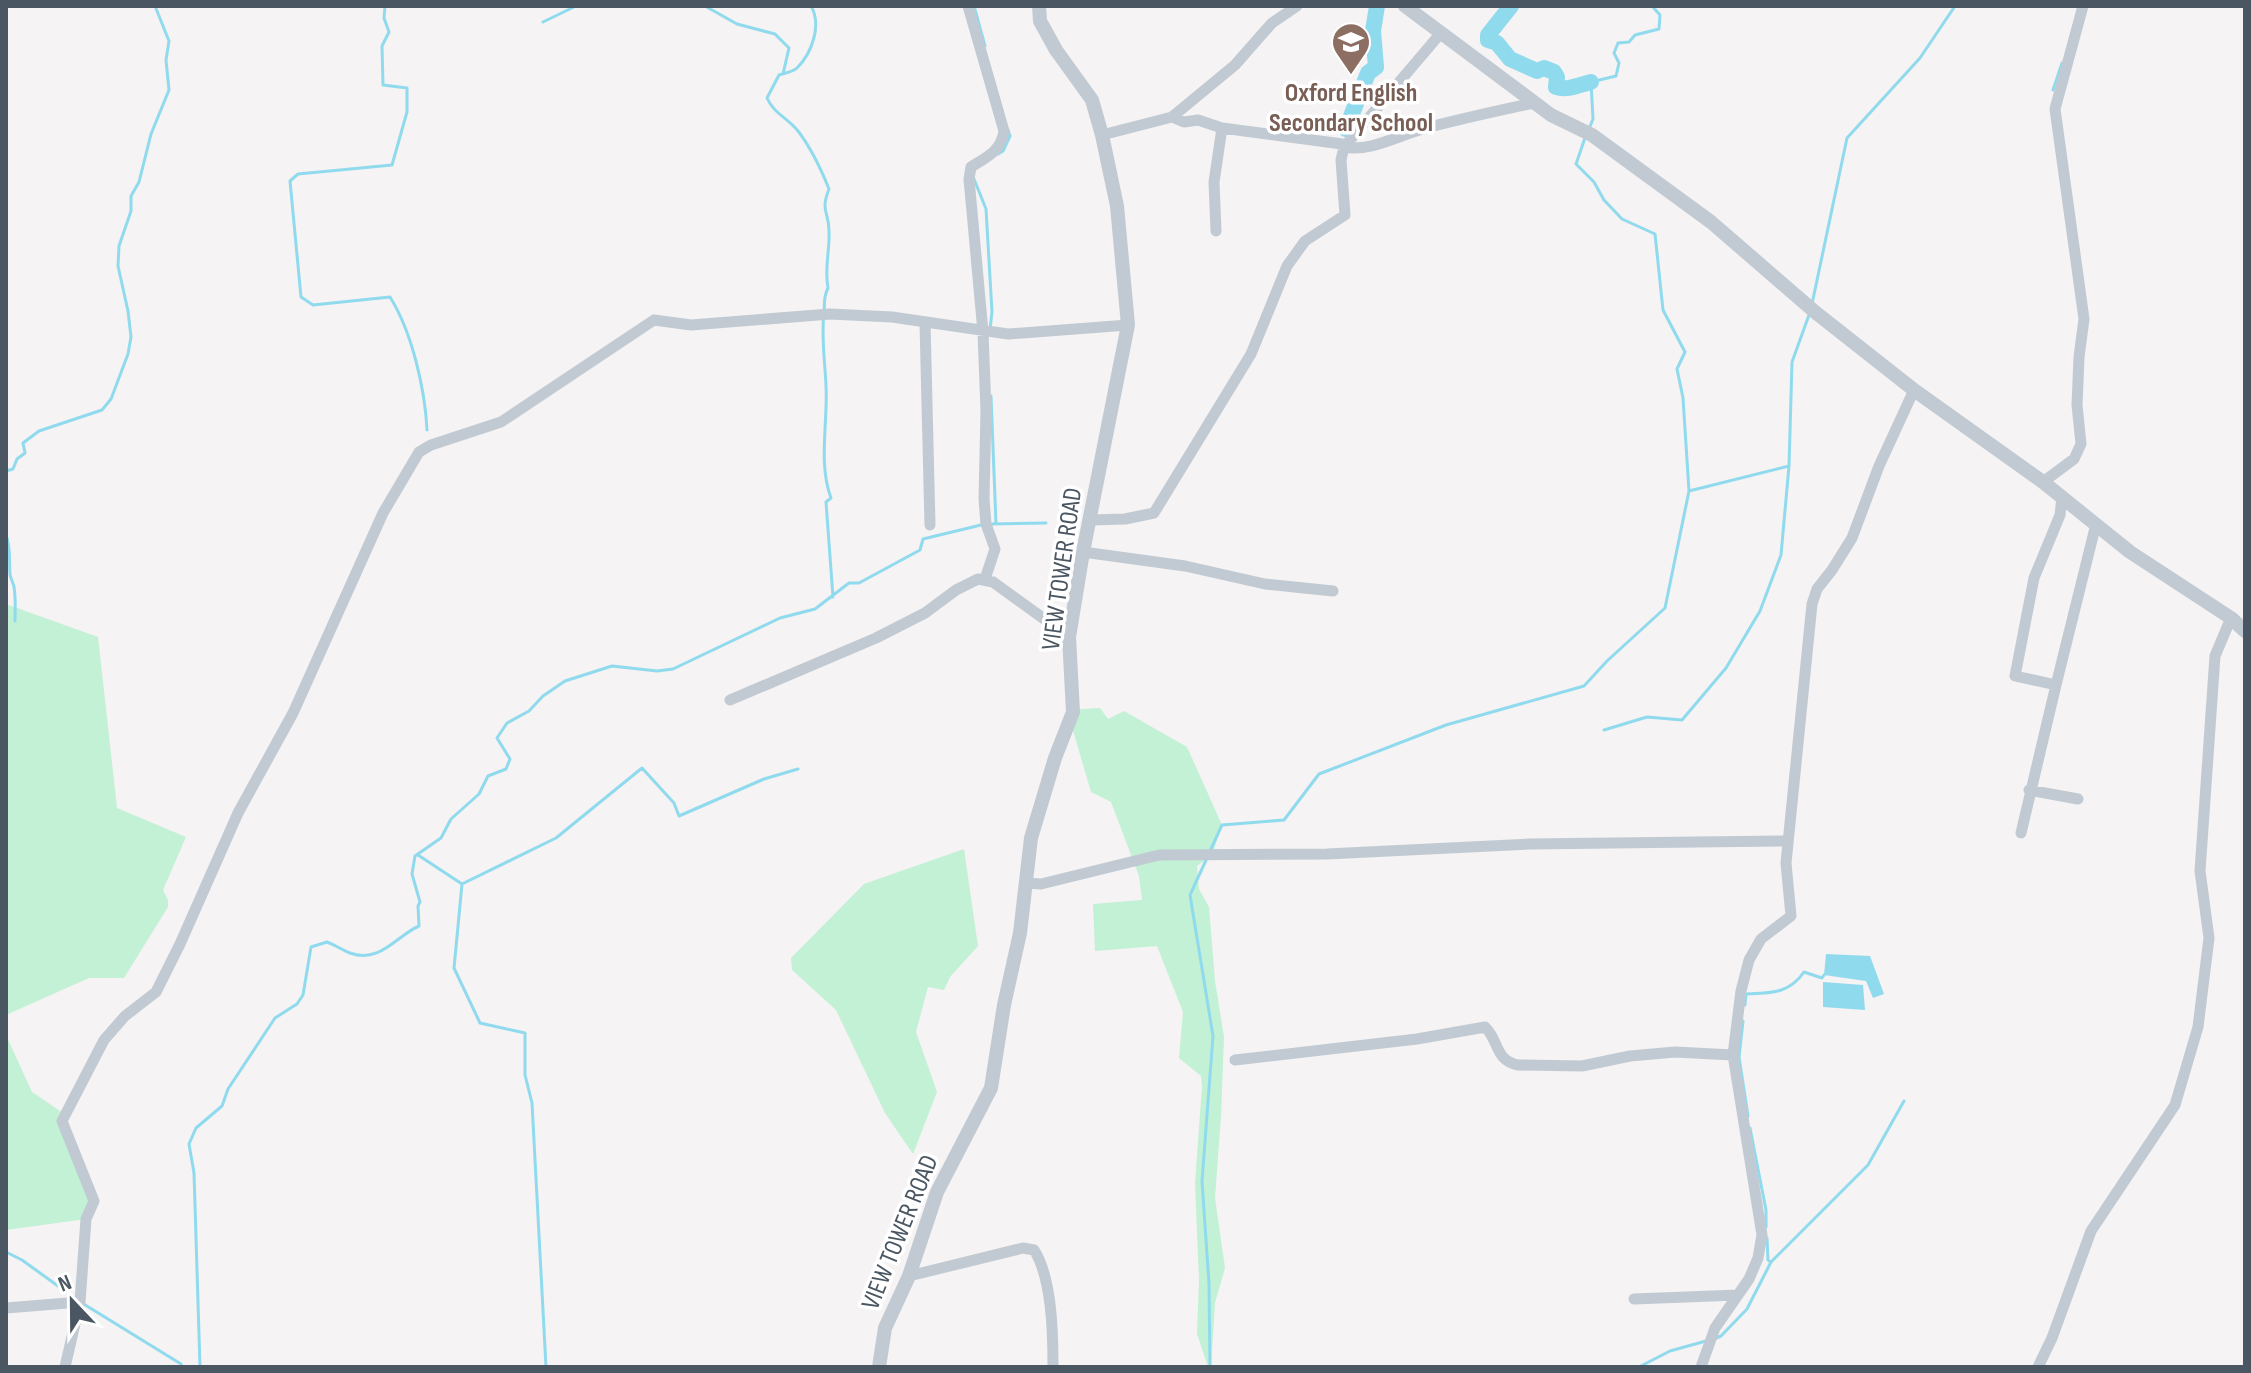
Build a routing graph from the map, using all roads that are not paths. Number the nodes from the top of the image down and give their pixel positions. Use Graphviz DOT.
graph roads {
  1 [pos="968,6"];
  2 [pos="1039,6"];
  3 [pos="1297,6"];
  4 [pos="1405,6"];
  5 [pos="2083,6"];
  6 [pos="1440,34"];
  7 [pos="1534,103"];
  8 [pos="1172,117"];
  9 [pos="1222,128"];
  10 [pos="1102,135"];
  11 [pos="1344,147"];
  12 [pos="1216,231"];
  13 [pos="925,323"];
  14 [pos="1128,325"];
  15 [pos="983,332"];
  16 [pos="1914,390"];
  17 [pos="2043,482"];
  18 [pos="2062,497"];
  19 [pos="1091,520"];
  20 [pos="2096,524"];
  21 [pos="930,525"];
  22 [pos="1083,552"];
  23 [pos="985,579"];
  24 [pos="1333,591"];
  25 [pos="2231,618"];
  26 [pos="2245,631"];
  27 [pos="1069,637"];
  28 [pos="2056,685"];
  29 [pos="730,700"];
  30 [pos="2029,790"];
  31 [pos="2078,799"];
  32 [pos="2021,833"];
  33 [pos="1788,841"];
  34 [pos="1026,883"];
  35 [pos="1733,1055"];
  36 [pos="1235,1060"];
  37 [pos="909,1276"];
  38 [pos="1738,1295"];
  39 [pos="1634,1299"];
  40 [pos="80,1302"];
  41 [pos="6,1308"];
  42 [pos="65,1367"];
  43 [pos="879,1367"];
  44 [pos="1053,1367"];
  45 [pos="1701,1367"];
  46 [pos="2038,1367"];
  1 -- 15 [label="street"];
  2 -- 10 [label="street, VIEW TOWER ROAD"];
  3 -- 8 [label="street"];
  4 -- 6 [label="street"];
  5 -- 17 [label="street"];
  6 -- 7 [label="street"];
  6 -- 11 [label="street"];
  7 -- 11 [label="street"];
  7 -- 16 [label="street"];
  8 -- 9 [label="street"];
  8 -- 10 [label="street"];
  9 -- 11 [label="street"];
  9 -- 12 [label="street"];
  10 -- 14 [label="street, VIEW TOWER ROAD"];
  11 -- 19 [label="street"];
  13 -- 15 [label="street"];
  13 -- 21 [label="street"];
  13 -- 40 [label="street"];
  14 -- 15 [label="street"];
  14 -- 19 [label="street, VIEW TOWER ROAD"];
  15 -- 23 [label="street"];
  16 -- 17 [label="street"];
  16 -- 33 [label="street"];
  17 -- 18 [label="street"];
  18 -- 20 [label="street"];
  18 -- 28 [label="street"];
  19 -- 22 [label="street, VIEW TOWER ROAD"];
  20 -- 25 [label="street"];
  20 -- 28 [label="street"];
  22 -- 24 [label="street"];
  22 -- 27 [label="street, VIEW TOWER ROAD"];
  23 -- 27 [label="street"];
  23 -- 29 [label="street"];
  25 -- 26 [label="street"];
  25 -- 46 [label="street"];
  27 -- 34 [label="street, VIEW TOWER ROAD"];
  28 -- 30 [label="street"];
  30 -- 31 [label="street"];
  30 -- 32 [label="street"];
  33 -- 34 [label="street"];
  33 -- 35 [label="street"];
  34 -- 37 [label="street, VIEW TOWER ROAD"];
  35 -- 36 [label="street"];
  35 -- 38 [label="street"];
  37 -- 43 [label="street, VIEW TOWER ROAD"];
  37 -- 44 [label="street"];
  38 -- 39 [label="street"];
  38 -- 45 [label="street"];
  40 -- 41 [label="street"];
  40 -- 42 [label="street"];
}
